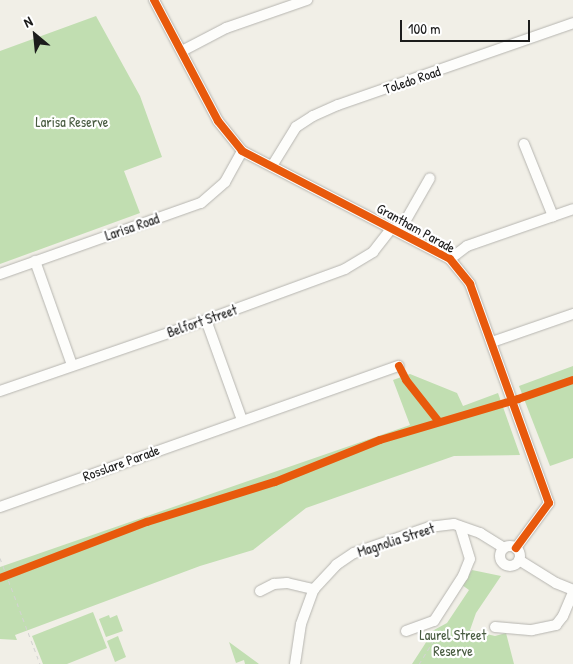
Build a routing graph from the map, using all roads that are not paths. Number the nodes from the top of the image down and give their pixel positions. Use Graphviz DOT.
graph roads {
  1 [pos="154,0"];
  2 [pos="307,0"];
  3 [pos="573,24"];
  4 [pos="182,51"];
  5 [pos="524,144"];
  6 [pos="242,152"];
  7 [pos="272,166"];
  8 [pos="430,178"];
  9 [pos="573,209"];
  10 [pos="553,216"];
  11 [pos="391,229"];
  12 [pos="450,259"];
  13 [pos="35,260"];
  14 [pos="0,274"];
  15 [pos="573,314"];
  16 [pos="206,320"];
  17 [pos="492,342"];
  18 [pos="72,365"];
  19 [pos="399,366"];
  20 [pos="0,391"];
  21 [pos="242,420"];
  22 [pos="0,507"];
  23 [pos="460,526"];
  24 [pos="504,548"];
  25 [pos="516,548"];
  26 [pos="519,560"];
  27 [pos="314,589"];
  28 [pos="260,591"];
  29 [pos="573,592"];
  30 [pos="495,627"];
  31 [pos="406,631"];
  32 [pos="295,664"];
  1 -- 4 [label="street, Grantham Parade"];
  2 -- 4 [label="street"];
  3 -- 7 [label="street, Toledo Road"];
  4 -- 6 [label="street, Grantham Parade"];
  5 -- 10 [label="street"];
  6 -- 7 [label="street, Grantham Parade"];
  6 -- 13 [label="street, Larisa Road"];
  7 -- 11 [label="street, Grantham Parade"];
  8 -- 11 [label="street, Belfort Street"];
  9 -- 10 [label="street"];
  10 -- 12 [label="street"];
  11 -- 12 [label="street, Grantham Parade"];
  11 -- 16 [label="street, Belfort Street"];
  12 -- 17 [label="street, Grantham Parade"];
  13 -- 14 [label="street, Larisa Road"];
  13 -- 18 [label="street"];
  15 -- 17 [label="street"];
  16 -- 18 [label="street, Belfort Street"];
  16 -- 21 [label="street"];
  17 -- 25 [label="street, Grantham Parade"];
  18 -- 20 [label="street, Belfort Street"];
  19 -- 21 [label="street, Rosslare Parade"];
  21 -- 22 [label="street, Rosslare Parade"];
  23 -- 24 [label="street, Magnolia Street"];
  23 -- 27 [label="street, Magnolia Street"];
  23 -- 31 [label="street"];
  24 -- 25 [label="street"];
  24 -- 26 [label="street"];
  25 -- 26 [label="street"];
  26 -- 29 [label="street"];
  27 -- 28 [label="street"];
  27 -- 32 [label="street, Magnolia Street"];
  29 -- 30 [label="street"];
}
